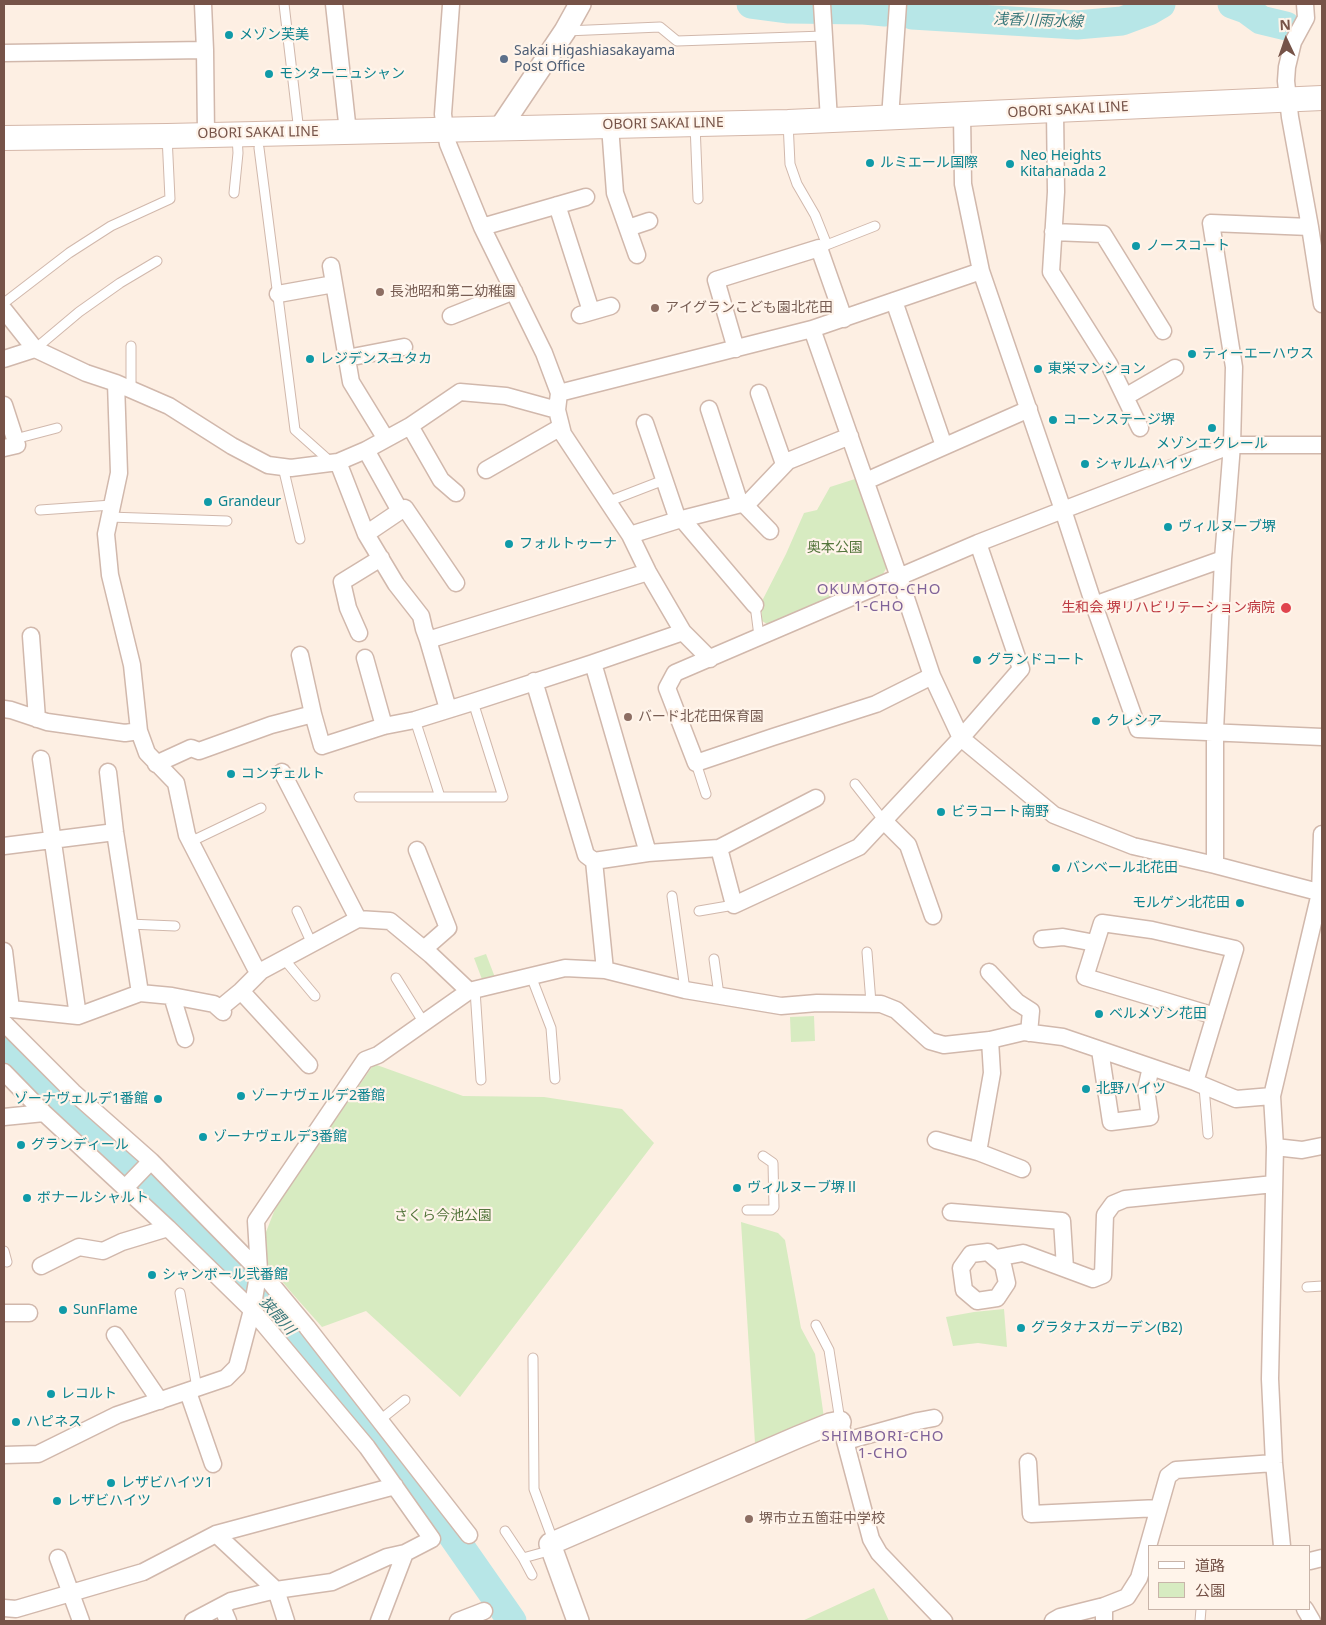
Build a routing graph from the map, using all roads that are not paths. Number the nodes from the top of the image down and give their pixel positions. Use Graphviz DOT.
graph roads {
  1 [pos="203,4"];
  2 [pos="284,4"];
  3 [pos="334,4"];
  4 [pos="898,4"];
  5 [pos="1305,4"];
  6 [pos="451,5"];
  7 [pos="578,5"];
  8 [pos="823,20"];
  9 [pos="565,31"];
  10 [pos="204,50"];
  11 [pos="4,53"];
  12 [pos="1322,98"];
  13 [pos="1288,100"];
  14 [pos="1055,110"];
  15 [pos="962,114"];
  16 [pos="890,118"];
  17 [pos="829,120"];
  18 [pos="788,122"];
  19 [pos="694,124"];
  20 [pos="610,126"];
  21 [pos="500,128"];
  22 [pos="444,129"];
  23 [pos="300,132"];
  24 [pos="348,132"];
  25 [pos="206,134"];
  26 [pos="237,134"];
  27 [pos="167,136"];
  28 [pos="4,138"];
  29 [pos="259,148"];
  30 [pos="234,193"];
  31 [pos="586,197"];
  32 [pos="698,199"];
  33 [pos="557,205"];
  34 [pos="649,221"];
  35 [pos="875,226"];
  36 [pos="482,227"];
  37 [pos="1310,227"];
  38 [pos="628,228"];
  39 [pos="1053,232"];
  40 [pos="823,247"];
  41 [pos="637,255"];
  42 [pos="157,261"];
  43 [pos="331,266"];
  44 [pos="981,271"];
  45 [pos="334,284"];
  46 [pos="514,291"];
  47 [pos="278,294"];
  48 [pos="1322,295"];
  49 [pos="894,301"];
  50 [pos="4,303"];
  51 [pos="611,306"];
  52 [pos="4,310"];
  53 [pos="451,316"];
  54 [pos="844,319"];
  55 [pos="812,329"];
  56 [pos="1163,330"];
  57 [pos="131,346"];
  58 [pos="404,348"];
  59 [pos="35,349"];
  60 [pos="736,349"];
  61 [pos="347,358"];
  62 [pos="4,359"];
  63 [pos="1175,368"];
  64 [pos="116,383"];
  65 [pos="132,390"];
  66 [pos="759,393"];
  67 [pos="1126,397"];
  68 [pos="558,402"];
  69 [pos="4,405"];
  70 [pos="709,409"];
  71 [pos="1028,409"];
  72 [pos="645,423"];
  73 [pos="410,426"];
  74 [pos="561,426"];
  75 [pos="57,428"];
  76 [pos="1140,428"];
  77 [pos="850,436"];
  78 [pos="386,439"];
  79 [pos="9,444"];
  80 [pos="1232,445"];
  81 [pos="1322,445"];
  82 [pos="944,446"];
  83 [pos="366,450"];
  84 [pos="335,462"];
  85 [pos="784,464"];
  86 [pos="283,468"];
  87 [pos="486,470"];
  88 [pos="664,480"];
  89 [pos="866,481"];
  90 [pos="456,493"];
  91 [pos="607,502"];
  92 [pos="744,503"];
  93 [pos="40,510"];
  94 [pos="1063,510"];
  95 [pos="110,511"];
  96 [pos="400,511"];
  97 [pos="680,520"];
  98 [pos="227,521"];
  99 [pos="770,531"];
  100 [pos="366,534"];
  101 [pos="630,535"];
  102 [pos="300,539"];
  103 [pos="978,543"];
  104 [pos="381,558"];
  105 [pos="1223,559"];
  106 [pos="648,572"];
  107 [pos="899,577"];
  108 [pos="456,584"];
  109 [pos="755,604"];
  110 [pos="1094,605"];
  111 [pos="683,632"];
  112 [pos="359,633"];
  113 [pos="31,636"];
  114 [pos="759,636"];
  115 [pos="428,640"];
  116 [pos="300,655"];
  117 [pos="366,658"];
  118 [pos="710,659"];
  119 [pos="593,663"];
  120 [pos="932,676"];
  121 [pos="534,681"];
  122 [pos="473,702"];
  123 [pos="4,709"];
  124 [pos="448,709"];
  125 [pos="313,714"];
  126 [pos="37,719"];
  127 [pos="415,720"];
  128 [pos="384,726"];
  129 [pos="139,731"];
  130 [pos="1215,731"];
  131 [pos="1322,737"];
  132 [pos="960,738"];
  133 [pos="41,759"];
  134 [pos="696,763"];
  135 [pos="156,764"];
  136 [pos="108,772"];
  137 [pos="282,772"];
  138 [pos="855,784"];
  139 [pos="706,794"];
  140 [pos="359,796"];
  141 [pos="440,797"];
  142 [pos="816,798"];
  143 [pos="261,808"];
  144 [pos="884,821"];
  145 [pos="115,832"];
  146 [pos="1322,834"];
  147 [pos="53,840"];
  148 [pos="190,842"];
  149 [pos="4,846"];
  150 [pos="718,848"];
  151 [pos="417,850"];
  152 [pos="648,853"];
  153 [pos="594,861"];
  154 [pos="1215,865"];
  155 [pos="1321,893"];
  156 [pos="672,896"];
  157 [pos="734,905"];
  158 [pos="699,910"];
  159 [pos="297,911"];
  160 [pos="934,916"];
  161 [pos="358,919"];
  162 [pos="129,924"];
  163 [pos="175,926"];
  164 [pos="1042,938"];
  165 [pos="1095,943"];
  166 [pos="312,944"];
  167 [pos="424,949"];
  168 [pos="4,951"];
  169 [pos="866,952"];
  170 [pos="284,959"];
  171 [pos="714,959"];
  172 [pos="605,970"];
  173 [pos="261,971"];
  174 [pos="988,972"];
  175 [pos="531,976"];
  176 [pos="396,978"];
  177 [pos="685,990"];
  178 [pos="241,991"];
  179 [pos="472,991"];
  180 [pos="140,993"];
  181 [pos="719,995"];
  182 [pos="172,996"];
  183 [pos="315,996"];
  184 [pos="872,1003"];
  185 [pos="6,1014"];
  186 [pos="78,1016"];
  187 [pos="1215,1016"];
  188 [pos="424,1023"];
  189 [pos="1029,1033"];
  190 [pos="185,1039"];
  191 [pos="990,1040"];
  192 [pos="1100,1050"];
  193 [pos="308,1065"];
  194 [pos="1151,1067"];
  195 [pos="4,1072"];
  196 [pos="555,1079"];
  197 [pos="481,1080"];
  198 [pos="1199,1084"];
  199 [pos="1272,1096"];
  200 [pos="44,1113"];
  201 [pos="4,1117"];
  202 [pos="1208,1134"];
  203 [pos="936,1140"];
  204 [pos="1322,1146"];
  205 [pos="1275,1147"];
  206 [pos="978,1152"];
  207 [pos="764,1156"];
  208 [pos="151,1161"];
  209 [pos="1022,1169"];
  210 [pos="1274,1184"];
  211 [pos="125,1188"];
  212 [pos="747,1210"];
  213 [pos="951,1212"];
  214 [pos="168,1228"];
  215 [pos="4,1251"];
  216 [pos="996,1258"];
  217 [pos="7,1262"];
  218 [pos="41,1266"];
  219 [pos="1065,1268"];
  220 [pos="259,1270"];
  221 [pos="1322,1286"];
  222 [pos="1307,1287"];
  223 [pos="180,1292"];
  224 [pos="252,1310"];
  225 [pos="4,1313"];
  226 [pos="29,1313"];
  227 [pos="816,1325"];
  228 [pos="115,1335"];
  229 [pos="533,1358"];
  230 [pos="192,1390"];
  231 [pos="405,1400"];
  232 [pos="160,1401"];
  233 [pos="934,1418"];
  234 [pos="380,1420"];
  235 [pos="843,1431"];
  236 [pos="4,1455"];
  237 [pos="1028,1462"];
  238 [pos="1274,1463"];
  239 [pos="213,1464"];
  240 [pos="395,1486"];
  241 [pos="1159,1508"];
  242 [pos="505,1531"];
  243 [pos="216,1534"];
  244 [pos="469,1534"];
  245 [pos="1149,1545"];
  246 [pos="1282,1545"];
  247 [pos="553,1546"];
  248 [pos="1148,1549"];
  249 [pos="405,1553"];
  250 [pos="58,1558"];
  251 [pos="524,1558"];
  252 [pos="532,1575"];
  253 [pos="276,1590"];
  254 [pos="71,1593"];
  255 [pos="4,1608"];
  256 [pos="1306,1610"];
  257 [pos="484,1611"];
  258 [pos="225,1614"];
  259 [pos="1104,1614"];
  260 [pos="81,1621"];
  261 [pos="193,1621"];
  262 [pos="286,1621"];
  263 [pos="379,1621"];
  264 [pos="458,1621"];
  265 [pos="578,1621"];
  266 [pos="944,1621"];
  267 [pos="1053,1621"];
  268 [pos="1312,1621"];
  1 -- 10 [label="street"];
  2 -- 23 [label="lane"];
  3 -- 24 [label="street"];
  4 -- 16 [label="street"];
  5 -- 13 [label="street"];
  6 -- 22 [label="street"];
  7 -- 9 [label="street"];
  8 -- 9 [label="lane"];
  8 -- 17 [label="street"];
  9 -- 21 [label="street"];
  10 -- 11 [label="street"];
  10 -- 25 [label="street"];
  12 -- 13 [label="main road, OBORI SAKAI LINE"];
  13 -- 14 [label="main road, OBORI SAKAI LINE"];
  13 -- 37 [label="street"];
  14 -- 15 [label="main road, OBORI SAKAI LINE"];
  14 -- 39 [label="street"];
  15 -- 16 [label="main road, OBORI SAKAI LINE"];
  15 -- 44 [label="street"];
  16 -- 17 [label="main road, OBORI SAKAI LINE"];
  17 -- 18 [label="main road, OBORI SAKAI LINE"];
  18 -- 19 [label="main road, OBORI SAKAI LINE"];
  18 -- 40 [label="lane"];
  19 -- 20 [label="main road, OBORI SAKAI LINE"];
  19 -- 32 [label="lane"];
  20 -- 21 [label="main road, OBORI SAKAI LINE"];
  20 -- 38 [label="street"];
  21 -- 22 [label="main road, OBORI SAKAI LINE"];
  22 -- 24 [label="main road, OBORI SAKAI LINE"];
  22 -- 36 [label="street"];
  23 -- 24 [label="main road, OBORI SAKAI LINE"];
  23 -- 26 [label="main road, OBORI SAKAI LINE"];
  25 -- 26 [label="main road, OBORI SAKAI LINE"];
  25 -- 27 [label="main road, OBORI SAKAI LINE"];
  26 -- 30 [label="lane"];
  27 -- 28 [label="main road, OBORI SAKAI LINE"];
  27 -- 50 [label="lane"];
  29 -- 47 [label="lane"];
  31 -- 33 [label="street"];
  33 -- 36 [label="street"];
  33 -- 51 [label="street"];
  34 -- 38 [label="street"];
  35 -- 40 [label="lane"];
  36 -- 46 [label="street"];
  37 -- 48 [label="street"];
  37 -- 80 [label="street"];
  38 -- 41 [label="street"];
  39 -- 56 [label="street"];
  39 -- 67 [label="street"];
  40 -- 54 [label="street"];
  40 -- 60 [label="street"];
  42 -- 59 [label="lane"];
  43 -- 45 [label="street"];
  44 -- 49 [label="street"];
  44 -- 71 [label="street"];
  45 -- 47 [label="street"];
  45 -- 61 [label="street"];
  46 -- 53 [label="street"];
  46 -- 68 [label="street"];
  47 -- 84 [label="lane"];
  49 -- 54 [label="street"];
  49 -- 82 [label="street"];
  52 -- 59 [label="street"];
  54 -- 55 [label="street"];
  55 -- 60 [label="street"];
  55 -- 77 [label="street"];
  57 -- 65 [label="lane"];
  58 -- 61 [label="street"];
  59 -- 62 [label="street"];
  59 -- 64 [label="street"];
  60 -- 68 [label="street"];
  61 -- 78 [label="street"];
  63 -- 67 [label="street"];
  64 -- 65 [label="street"];
  64 -- 95 [label="street"];
  65 -- 86 [label="street"];
  66 -- 85 [label="street"];
  67 -- 76 [label="street"];
  68 -- 73 [label="street"];
  68 -- 74 [label="street"];
  69 -- 79 [label="street"];
  70 -- 92 [label="street"];
  71 -- 82 [label="street"];
  71 -- 94 [label="street"];
  72 -- 88 [label="street"];
  73 -- 78 [label="street"];
  73 -- 90 [label="street"];
  74 -- 87 [label="street"];
  74 -- 91 [label="street"];
  75 -- 79 [label="lane"];
  77 -- 85 [label="street"];
  77 -- 89 [label="street"];
  78 -- 83 [label="street"];
  80 -- 81 [label="street"];
  80 -- 94 [label="street"];
  80 -- 105 [label="street"];
  82 -- 89 [label="street"];
  83 -- 84 [label="street"];
  83 -- 96 [label="street"];
  84 -- 86 [label="street"];
  84 -- 100 [label="street"];
  85 -- 92 [label="street"];
  86 -- 102 [label="lane"];
  88 -- 91 [label="lane"];
  88 -- 97 [label="street"];
  89 -- 107 [label="street"];
  91 -- 101 [label="street"];
  92 -- 97 [label="street"];
  92 -- 99 [label="street"];
  93 -- 95 [label="lane"];
  94 -- 103 [label="street"];
  94 -- 110 [label="street"];
  95 -- 98 [label="lane"];
  95 -- 129 [label="street"];
  96 -- 100 [label="street"];
  96 -- 108 [label="street"];
  97 -- 101 [label="street"];
  97 -- 109 [label="street"];
  100 -- 104 [label="street"];
  101 -- 106 [label="street"];
  103 -- 107 [label="street"];
  103 -- 132 [label="street"];
  104 -- 112 [label="street"];
  104 -- 115 [label="street"];
  105 -- 110 [label="street"];
  105 -- 130 [label="street"];
  106 -- 111 [label="street"];
  106 -- 115 [label="street"];
  107 -- 114 [label="street"];
  107 -- 120 [label="street"];
  109 -- 114 [label="lane"];
  110 -- 130 [label="street"];
  111 -- 118 [label="street"];
  111 -- 119 [label="street"];
  113 -- 126 [label="street"];
  114 -- 118 [label="street"];
  115 -- 124 [label="street"];
  116 -- 125 [label="street"];
  117 -- 128 [label="street"];
  118 -- 134 [label="street"];
  119 -- 121 [label="street"];
  119 -- 152 [label="street"];
  120 -- 132 [label="street"];
  120 -- 134 [label="street"];
  121 -- 122 [label="street"];
  121 -- 153 [label="street"];
  122 -- 124 [label="street"];
  122 -- 141 [label="lane"];
  123 -- 126 [label="street"];
  124 -- 127 [label="street"];
  125 -- 128 [label="street"];
  125 -- 135 [label="street"];
  126 -- 129 [label="street"];
  127 -- 128 [label="street"];
  127 -- 141 [label="lane"];
  129 -- 135 [label="street"];
  130 -- 131 [label="street"];
  130 -- 154 [label="street"];
  132 -- 144 [label="street"];
  132 -- 154 [label="street"];
  133 -- 147 [label="street"];
  134 -- 139 [label="lane"];
  135 -- 148 [label="street"];
  136 -- 145 [label="street"];
  137 -- 161 [label="street"];
  138 -- 144 [label="lane"];
  140 -- 141 [label="lane"];
  142 -- 150 [label="street"];
  143 -- 148 [label="lane"];
  144 -- 157 [label="street"];
  144 -- 160 [label="street"];
  145 -- 147 [label="street"];
  145 -- 162 [label="street"];
  146 -- 155 [label="street"];
  147 -- 149 [label="street"];
  147 -- 186 [label="street"];
  148 -- 173 [label="street"];
  150 -- 152 [label="street"];
  150 -- 157 [label="street"];
  151 -- 167 [label="street"];
  152 -- 153 [label="street"];
  153 -- 172 [label="street"];
  154 -- 155 [label="street"];
  155 -- 199 [label="street"];
  156 -- 177 [label="lane"];
  157 -- 158 [label="lane"];
  159 -- 166 [label="lane"];
  161 -- 166 [label="street"];
  161 -- 167 [label="street"];
  162 -- 163 [label="lane"];
  162 -- 180 [label="street"];
  164 -- 165 [label="street"];
  165 -- 187 [label="street"];
  165 -- 187 [label="street"];
  166 -- 170 [label="street"];
  167 -- 179 [label="street"];
  168 -- 185 [label="street"];
  169 -- 184 [label="lane"];
  170 -- 173 [label="street"];
  170 -- 183 [label="lane"];
  171 -- 181 [label="lane"];
  172 -- 175 [label="street"];
  172 -- 177 [label="street"];
  173 -- 178 [label="street"];
  174 -- 189 [label="street"];
  175 -- 179 [label="street"];
  175 -- 196 [label="lane"];
  176 -- 188 [label="lane"];
  177 -- 181 [label="street"];
  178 -- 182 [label="street"];
  178 -- 193 [label="street"];
  179 -- 188 [label="street"];
  179 -- 197 [label="lane"];
  180 -- 182 [label="street"];
  180 -- 186 [label="street"];
  181 -- 184 [label="street"];
  182 -- 190 [label="street"];
  184 -- 191 [label="street"];
  185 -- 186 [label="street"];
  185 -- 208 [label="street"];
  187 -- 198 [label="street"];
  188 -- 220 [label="street"];
  189 -- 191 [label="street"];
  189 -- 192 [label="street"];
  191 -- 206 [label="street"];
  192 -- 194 [label="street"];
  192 -- 194 [label="street"];
  194 -- 198 [label="street"];
  195 -- 200 [label="street"];
  198 -- 199 [label="street"];
  198 -- 202 [label="lane"];
  199 -- 205 [label="street"];
  200 -- 201 [label="street"];
  200 -- 211 [label="street"];
  203 -- 206 [label="street"];
  204 -- 205 [label="street"];
  205 -- 210 [label="street"];
  206 -- 209 [label="street"];
  207 -- 212 [label="lane"];
  208 -- 211 [label="street"];
  208 -- 220 [label="street"];
  210 -- 219 [label="street"];
  210 -- 238 [label="street"];
  211 -- 214 [label="street"];
  213 -- 219 [label="street"];
  214 -- 218 [label="street"];
  214 -- 224 [label="street"];
  215 -- 217 [label="lane"];
  216 -- 219 [label="street"];
  220 -- 224 [label="street"];
  220 -- 234 [label="street"];
  221 -- 222 [label="lane"];
  223 -- 230 [label="lane"];
  224 -- 230 [label="street"];
  224 -- 240 [label="street"];
  225 -- 226 [label="street"];
  227 -- 235 [label="lane"];
  228 -- 232 [label="street"];
  229 -- 247 [label="lane"];
  230 -- 232 [label="street"];
  230 -- 239 [label="street"];
  231 -- 234 [label="lane"];
  232 -- 236 [label="street"];
  233 -- 235 [label="street"];
  234 -- 244 [label="street"];
  235 -- 247 [label="street"];
  235 -- 266 [label="street"];
  237 -- 241 [label="street"];
  238 -- 241 [label="street"];
  238 -- 246 [label="street"];
  240 -- 243 [label="street"];
  240 -- 249 [label="street"];
  241 -- 245 [label="street"];
  242 -- 251 [label="lane"];
  243 -- 253 [label="street"];
  243 -- 254 [label="street"];
  247 -- 251 [label="lane"];
  247 -- 265 [label="street"];
  248 -- 259 [label="street"];
  249 -- 253 [label="street"];
  249 -- 263 [label="street"];
  250 -- 254 [label="street"];
  251 -- 252 [label="lane"];
  253 -- 258 [label="street"];
  253 -- 262 [label="street"];
  254 -- 255 [label="street"];
  254 -- 260 [label="street"];
  256 -- 268 [label="street"];
  257 -- 264 [label="street"];
  258 -- 261 [label="street"];
  259 -- 267 [label="street"];
}
